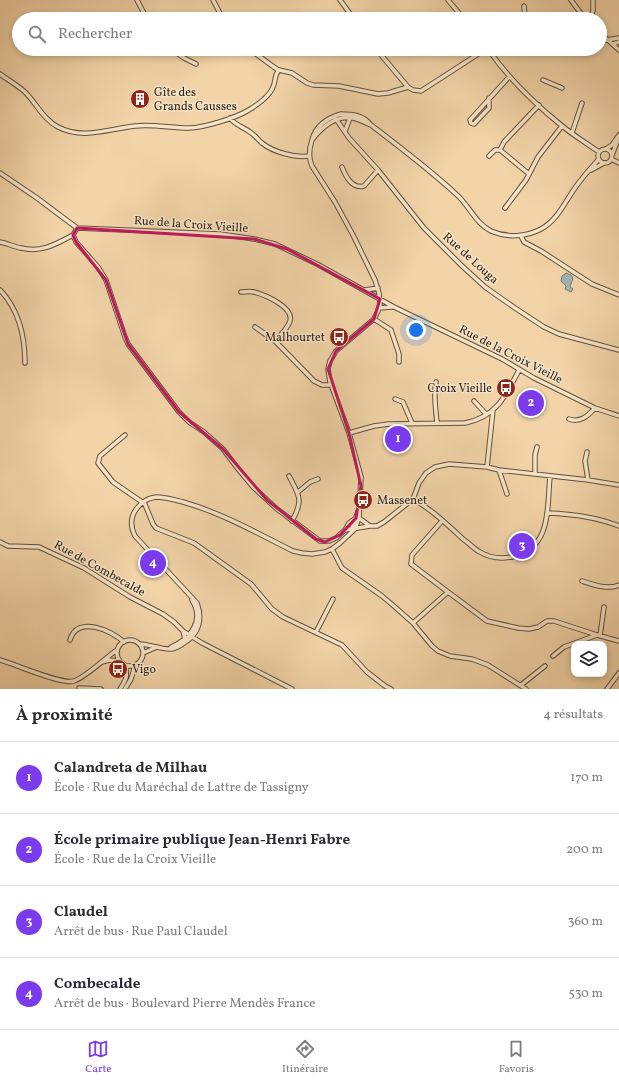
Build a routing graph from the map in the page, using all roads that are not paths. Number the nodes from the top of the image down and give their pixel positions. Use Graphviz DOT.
graph roads {
  1 [pos="137,0"];
  2 [pos="213,0"];
  3 [pos="340,0"];
  4 [pos="448,0"];
  5 [pos="571,0"];
  6 [pos="593,0"];
  7 [pos="524,6"];
  8 [pos="143,12"];
  9 [pos="219,12"];
  10 [pos="349,12"];
  11 [pos="458,12"];
  12 [pos="524,12"];
  13 [pos="580,12"];
  14 [pos="593,12"];
  15 [pos="619,38"];
  16 [pos="608,39"];
  17 [pos="619,42"];
  18 [pos="613,44"];
  19 [pos="619,50"];
  20 [pos="181,56"];
  21 [pos="259,56"];
  22 [pos="382,56"];
  23 [pos="476,56"];
  24 [pos="492,56"];
  25 [pos="196,64"];
  26 [pos="278,70"];
  27 [pos="0,74"];
  28 [pos="509,77"];
  29 [pos="543,80"];
  30 [pos="408,87"];
  31 [pos="562,88"];
  32 [pos="489,98"];
  33 [pos="582,103"];
  34 [pos="539,105"];
  35 [pos="230,118"];
  36 [pos="350,118"];
  37 [pos="336,119"];
  38 [pos="371,125"];
  39 [pos="562,126"];
  40 [pos="345,131"];
  41 [pos="572,133"];
  42 [pos="619,136"];
  43 [pos="312,140"];
  44 [pos="606,149"];
  45 [pos="500,150"];
  46 [pos="599,152"];
  47 [pos="309,156"];
  48 [pos="489,156"];
  49 [pos="612,157"];
  50 [pos="599,159"];
  51 [pos="604,163"];
  52 [pos="619,164"];
  53 [pos="342,167"];
  54 [pos="378,170"];
  55 [pos="0,173"];
  56 [pos="587,173"];
  57 [pos="529,174"];
  58 [pos="505,208"];
  59 [pos="76,228"];
  60 [pos="73,236"];
  61 [pos="521,236"];
  62 [pos="0,242"];
  63 [pos="378,288"];
  64 [pos="0,290"];
  65 [pos="364,290"];
  66 [pos="242,292"];
  67 [pos="619,295"];
  68 [pos="380,299"];
  69 [pos="380,306"];
  70 [pos="394,307"];
  71 [pos="374,319"];
  72 [pos="255,326"];
  73 [pos="275,341"];
  74 [pos="619,350"];
  75 [pos="399,362"];
  76 [pos="25,363"];
  77 [pos="519,370"];
  78 [pos="436,382"];
  79 [pos="332,385"];
  80 [pos="395,400"];
  81 [pos="474,401"];
  82 [pos="595,408"];
  83 [pos="494,410"];
  84 [pos="486,414"];
  85 [pos="619,416"];
  86 [pos="569,419"];
  87 [pos="437,422"];
  88 [pos="412,423"];
  89 [pos="349,433"];
  90 [pos="125,435"];
  91 [pos="537,446"];
  92 [pos="587,452"];
  93 [pos="487,467"];
  94 [pos="499,470"];
  95 [pos="535,473"];
  96 [pos="289,476"];
  97 [pos="550,476"];
  98 [pos="318,479"];
  99 [pos="588,480"];
  100 [pos="619,485"];
  101 [pos="298,492"];
  102 [pos="507,494"];
  103 [pos="414,499"];
  104 [pos="143,502"];
  105 [pos="548,513"];
  106 [pos="357,518"];
  107 [pos="292,521"];
  108 [pos="442,522"];
  109 [pos="370,526"];
  110 [pos="619,526"];
  111 [pos="353,528"];
  112 [pos="345,530"];
  113 [pos="0,542"];
  114 [pos="332,548"];
  115 [pos="582,581"];
  116 [pos="619,585"];
  117 [pos="448,592"];
  118 [pos="333,599"];
  119 [pos="604,607"];
  120 [pos="413,623"];
  121 [pos="183,631"];
  122 [pos="316,632"];
  123 [pos="191,636"];
  124 [pos="599,636"];
  125 [pos="185,639"];
  126 [pos="70,640"];
  127 [pos="619,641"];
  128 [pos="124,642"];
  129 [pos="139,644"];
  130 [pos="158,647"];
  131 [pos="165,648"];
  132 [pos="117,650"];
  133 [pos="143,653"];
  134 [pos="553,656"];
  135 [pos="0,660"];
  136 [pos="119,661"];
  137 [pos="98,664"];
  138 [pos="138,664"];
  139 [pos="125,665"];
  140 [pos="545,666"];
  141 [pos="619,673"];
  142 [pos="521,685"];
  143 [pos="79,688"];
  144 [pos="101,689"];
  145 [pos="120,689"];
  146 [pos="125,689"];
  147 [pos="292,689"];
  148 [pos="392,689"];
  149 [pos="526,689"];
  150 [pos="607,689"];
  1 -- 8 [label="street"];
  2 -- 9 [label="street"];
  3 -- 10 [label="street"];
  4 -- 11 [label="street"];
  5 -- 13 [label="street"];
  6 -- 14 [label="street"];
  7 -- 12 [label="street"];
  15 -- 16 [label="street"];
  16 -- 18 [label="street"];
  17 -- 18 [label="street"];
  18 -- 19 [label="street"];
  20 -- 25 [label="street"];
  21 -- 26 [label="street"];
  22 -- 30 [label="street"];
  23 -- 30 [label="street"];
  24 -- 28 [label="street"];
  26 -- 30 [label="street"];
  26 -- 35 [label="street"];
  27 -- 35 [label="street"];
  28 -- 32 [label="street"];
  28 -- 34 [label="street"];
  29 -- 31 [label="street"];
  32 -- 32 [label="street"];
  33 -- 41 [label="street"];
  34 -- 39 [label="street"];
  34 -- 45 [label="street"];
  35 -- 47 [label="street"];
  36 -- 37 [label="street"];
  36 -- 38 [label="street"];
  36 -- 40 [label="street"];
  37 -- 40 [label="street, Rue de Louga"];
  37 -- 43 [label="street"];
  38 -- 43 [label="street"];
  38 -- 61 [label="street"];
  39 -- 41 [label="street"];
  39 -- 57 [label="street"];
  40 -- 54 [label="street, Rue de Louga"];
  41 -- 46 [label="street"];
  42 -- 44 [label="street"];
  42 -- 49 [label="street"];
  43 -- 47 [label="street"];
  44 -- 46 [label="street"];
  44 -- 49 [label="street"];
  45 -- 48 [label="street"];
  45 -- 57 [label="street"];
  46 -- 50 [label="street"];
  47 -- 63 [label="street"];
  49 -- 51 [label="street"];
  49 -- 52 [label="street"];
  50 -- 51 [label="street"];
  50 -- 56 [label="street"];
  51 -- 56 [label="street"];
  53 -- 54 [label="street"];
  54 -- 74 [label="street, Rue de Louga"];
  55 -- 59 [label="street"];
  56 -- 61 [label="street"];
  57 -- 58 [label="street"];
  59 -- 60 [label="street"];
  59 -- 65 [label="street, Rue de la Croix Vieille"];
  60 -- 62 [label="street"];
  60 -- 107 [label="street"];
  61 -- 67 [label="street"];
  63 -- 65 [label="street"];
  63 -- 68 [label="street"];
  64 -- 76 [label="street"];
  65 -- 68 [label="street, Rue de la Croix Vieille"];
  66 -- 73 [label="street"];
  68 -- 69 [label="street"];
  68 -- 70 [label="street, Rue de la Croix Vieille"];
  69 -- 70 [label="street, Rue de la Croix Vieille"];
  69 -- 71 [label="street"];
  70 -- 77 [label="street, Rue de la Croix Vieille"];
  71 -- 75 [label="street"];
  71 -- 79 [label="street"];
  72 -- 73 [label="street"];
  73 -- 79 [label="street"];
  77 -- 82 [label="street, Rue de la Croix Vieille"];
  77 -- 83 [label="street"];
  78 -- 87 [label="street"];
  79 -- 89 [label="street"];
  80 -- 88 [label="street"];
  81 -- 84 [label="street"];
  82 -- 85 [label="street, Rue de la Croix Vieille"];
  82 -- 86 [label="street"];
  83 -- 84 [label="street"];
  83 -- 93 [label="street"];
  84 -- 87 [label="street"];
  87 -- 88 [label="street"];
  88 -- 89 [label="street"];
  89 -- 106 [label="street"];
  90 -- 104 [label="street"];
  91 -- 95 [label="street"];
  92 -- 99 [label="street"];
  93 -- 94 [label="street"];
  93 -- 103 [label="street"];
  94 -- 95 [label="street"];
  94 -- 102 [label="street"];
  95 -- 97 [label="street"];
  96 -- 101 [label="street"];
  97 -- 99 [label="street"];
  97 -- 105 [label="street"];
  98 -- 101 [label="street"];
  99 -- 100 [label="street"];
  101 -- 107 [label="street"];
  103 -- 108 [label="street"];
  103 -- 109 [label="street"];
  104 -- 114 [label="street"];
  104 -- 122 [label="street"];
  104 -- 123 [label="street"];
  105 -- 108 [label="street"];
  105 -- 110 [label="street"];
  106 -- 109 [label="street"];
  106 -- 111 [label="street"];
  106 -- 112 [label="street"];
  107 -- 112 [label="street"];
  108 -- 117 [label="street"];
  109 -- 111 [label="street"];
  111 -- 112 [label="street"];
  111 -- 114 [label="street"];
  113 -- 121 [label="street, Rue de Combecalde"];
  114 -- 120 [label="street"];
  115 -- 116 [label="street"];
  117 -- 120 [label="street"];
  117 -- 124 [label="street"];
  118 -- 122 [label="street"];
  119 -- 124 [label="street"];
  120 -- 142 [label="street"];
  121 -- 123 [label="street, Rue de Combecalde"];
  121 -- 125 [label="street"];
  122 -- 148 [label="street"];
  123 -- 125 [label="street"];
  123 -- 131 [label="street"];
  123 -- 147 [label="street, Rue de Combecalde"];
  124 -- 127 [label="street"];
  124 -- 134 [label="street"];
  125 -- 131 [label="street"];
  126 -- 128 [label="street"];
  128 -- 129 [label="street"];
  128 -- 132 [label="street"];
  129 -- 130 [label="street"];
  129 -- 133 [label="street"];
  130 -- 131 [label="street"];
  130 -- 133 [label="street"];
  132 -- 136 [label="street"];
  132 -- 137 [label="street"];
  133 -- 138 [label="street"];
  135 -- 137 [label="street"];
  136 -- 137 [label="street"];
  136 -- 139 [label="street"];
  138 -- 139 [label="street"];
  138 -- 146 [label="street"];
  139 -- 145 [label="street"];
  140 -- 142 [label="street"];
  141 -- 150 [label="street"];
  142 -- 149 [label="street"];
  143 -- 144 [label="street"];
}
